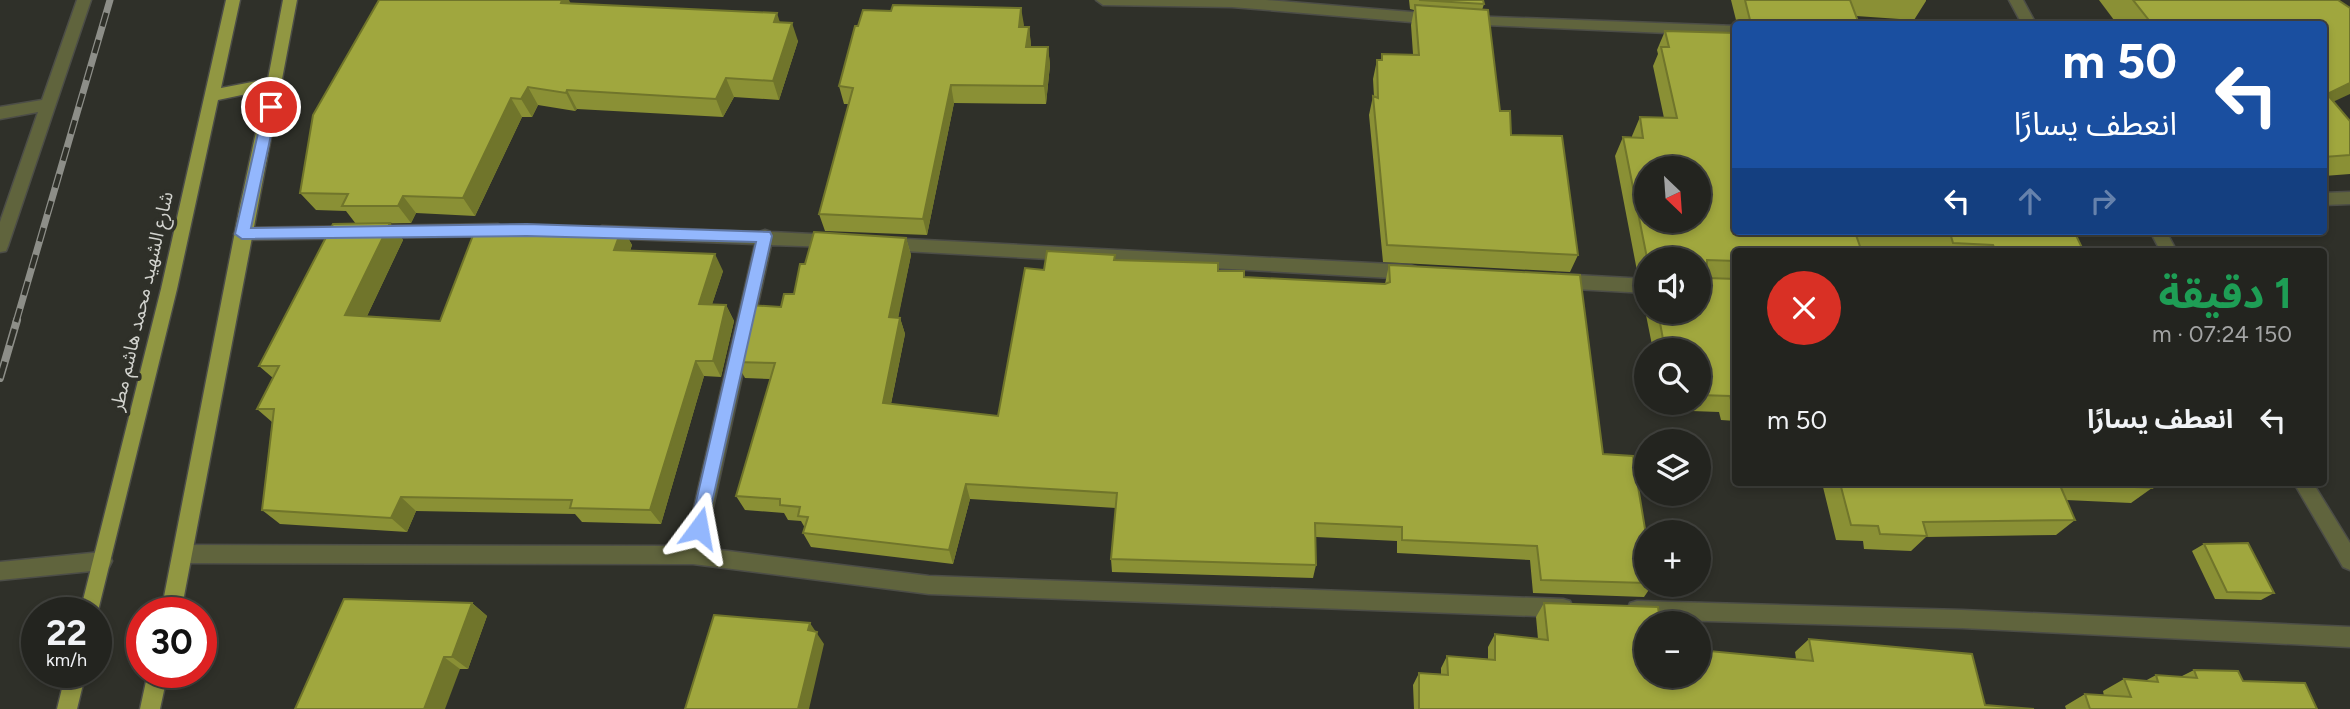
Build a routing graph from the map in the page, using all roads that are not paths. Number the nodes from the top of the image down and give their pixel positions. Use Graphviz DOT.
graph roads {
  1 [pos="83,0"];
  2 [pos="233,0"];
  3 [pos="290,0"];
  4 [pos="1103,0"];
  5 [pos="2016,0"];
  6 [pos="2027,21"];
  7 [pos="1732,32"];
  8 [pos="276,82"];
  9 [pos="211,96"];
  10 [pos="47,105"];
  11 [pos="0,113"];
  12 [pos="2350,198"];
  13 [pos="2327,199"];
  14 [pos="513,230"];
  15 [pos="580,231"];
  16 [pos="242,234"];
  17 [pos="765,236"];
  18 [pos="845,241"];
  19 [pos="872,243"];
  20 [pos="0,246"];
  21 [pos="1430,273"];
  22 [pos="1541,280"];
  23 [pos="1634,285"];
  24 [pos="2306,486"];
  25 [pos="183,554"];
  26 [pos="693,555"];
  27 [pos="102,561"];
  28 [pos="2350,561"];
  29 [pos="0,571"];
  30 [pos="94,597"];
  31 [pos="174,597"];
  32 [pos="1585,608"];
  33 [pos="1613,609"];
  34 [pos="2350,637"];
  35 [pos="72,688"];
  36 [pos="155,688"];
  37 [pos="67,709"];
  38 [pos="150,709"];
  1 -- 10 [label="street"];
  2 -- 9 [label="main road, شارع الشهيد محمد هاشم مطر"];
  3 -- 8 [label="main road"];
  4 -- 7 [label="street"];
  5 -- 6 [label="street"];
  8 -- 9 [label="main road"];
  8 -- 16 [label="main road"];
  9 -- 27 [label="main road, شارع الشهيد محمد هاشم مطر"];
  10 -- 11 [label="street"];
  10 -- 20 [label="street"];
  12 -- 13 [label="street"];
  14 -- 16 [label="street"];
  15 -- 17 [label="street"];
  16 -- 25 [label="main road"];
  17 -- 18 [label="street"];
  17 -- 26 [label="street"];
  19 -- 21 [label="street"];
  22 -- 23 [label="street"];
  24 -- 28 [label="street"];
  25 -- 26 [label="street"];
  25 -- 31 [label="main road"];
  26 -- 32 [label="street"];
  27 -- 29 [label="street"];
  27 -- 30 [label="main road, شارع الشهيد محمد هاشم مطر"];
  33 -- 34 [label="street"];
  35 -- 37 [label="main road"];
  36 -- 38 [label="main road"];
}
